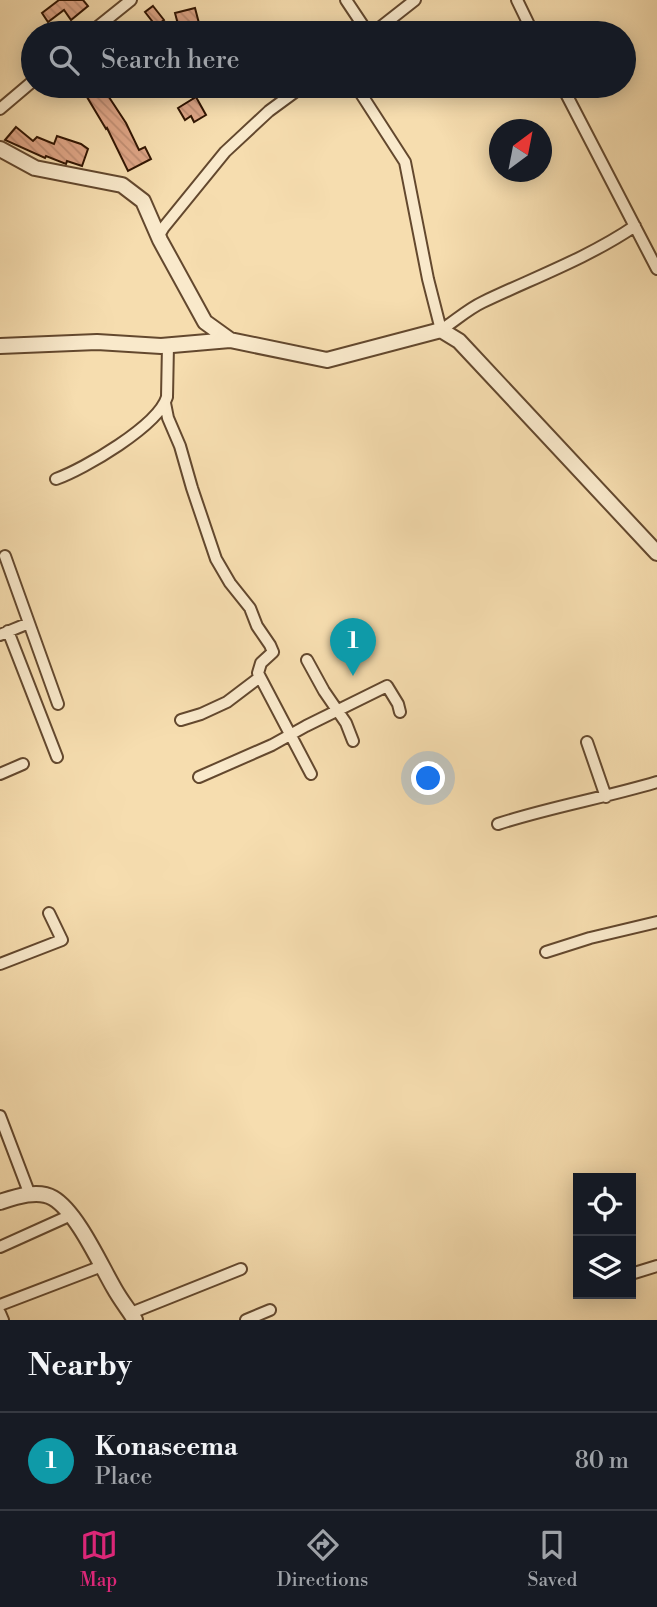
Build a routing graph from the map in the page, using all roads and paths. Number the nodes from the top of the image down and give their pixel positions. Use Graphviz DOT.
graph roads {
  1 [pos="131,0"];
  2 [pos="346,0"];
  3 [pos="415,0"];
  4 [pos="517,0"];
  5 [pos="105,21"];
  6 [pos="360,21"];
  7 [pos="388,21"];
  8 [pos="527,21"];
  9 [pos="21,91"];
  10 [pos="287,98"];
  11 [pos="364,98"];
  12 [pos="568,98"];
  13 [pos="0,109"];
  14 [pos="0,149"];
  15 [pos="635,226"];
  16 [pos="158,237"];
  17 [pos="657,269"];
  18 [pos="442,330"];
  19 [pos="230,340"];
  20 [pos="168,345"];
  21 [pos="0,346"];
  22 [pos="165,403"];
  23 [pos="56,479"];
  24 [pos="657,553"];
  25 [pos="5,556"];
  26 [pos="29,623"];
  27 [pos="4,633"];
  28 [pos="307,660"];
  29 [pos="260,677"];
  30 [pos="58,704"];
  31 [pos="338,710"];
  32 [pos="400,712"];
  33 [pos="181,720"];
  34 [pos="289,734"];
  35 [pos="353,741"];
  36 [pos="587,742"];
  37 [pos="57,757"];
  38 [pos="23,764"];
  39 [pos="0,774"];
  40 [pos="311,774"];
  41 [pos="199,777"];
  42 [pos="657,782"];
  43 [pos="606,797"];
  44 [pos="498,824"];
  45 [pos="49,913"];
  46 [pos="657,922"];
  47 [pos="546,952"];
  48 [pos="0,964"];
  49 [pos="0,1116"];
  50 [pos="30,1195"];
  51 [pos="0,1202"];
  52 [pos="71,1215"];
  53 [pos="0,1247"];
  54 [pos="102,1266"];
  55 [pos="657,1266"];
  56 [pos="241,1269"];
  57 [pos="636,1272"];
  58 [pos="0,1305"];
  59 [pos="270,1310"];
  60 [pos="0,1313"];
  61 [pos="133,1317"];
  62 [pos="3,1320"];
  63 [pos="246,1320"];
  1 -- 5 [label="street"];
  2 -- 6 [label="street"];
  3 -- 7 [label="street"];
  4 -- 8 [label="street"];
  9 -- 13 [label="street"];
  10 -- 16 [label="street"];
  11 -- 18 [label="street"];
  12 -- 15 [label="street"];
  14 -- 16 [label="street"];
  15 -- 17 [label="street"];
  15 -- 18 [label="street"];
  16 -- 19 [label="street"];
  18 -- 19 [label="street"];
  18 -- 24 [label="street"];
  19 -- 20 [label="street"];
  20 -- 21 [label="street"];
  20 -- 22 [label="street"];
  22 -- 23 [label="street"];
  22 -- 29 [label="street"];
  25 -- 26 [label="street"];
  26 -- 27 [label="street"];
  26 -- 30 [label="street"];
  27 -- 37 [label="street"];
  28 -- 31 [label="street"];
  29 -- 33 [label="street"];
  29 -- 34 [label="street"];
  31 -- 32 [label="street"];
  31 -- 34 [label="street"];
  31 -- 35 [label="street"];
  34 -- 40 [label="street"];
  34 -- 41 [label="street"];
  36 -- 43 [label="street"];
  38 -- 39 [label="street"];
  42 -- 43 [label="street"];
  43 -- 44 [label="street"];
  45 -- 48 [label="street"];
  46 -- 47 [label="street"];
  49 -- 50 [label="street"];
  50 -- 51 [label="street"];
  50 -- 52 [label="street"];
  52 -- 53 [label="street"];
  52 -- 54 [label="street"];
  54 -- 58 [label="street"];
  54 -- 61 [label="street"];
  55 -- 57 [label="street"];
  56 -- 61 [label="street"];
  59 -- 63 [label="street"];
  60 -- 62 [label="street"];
}
